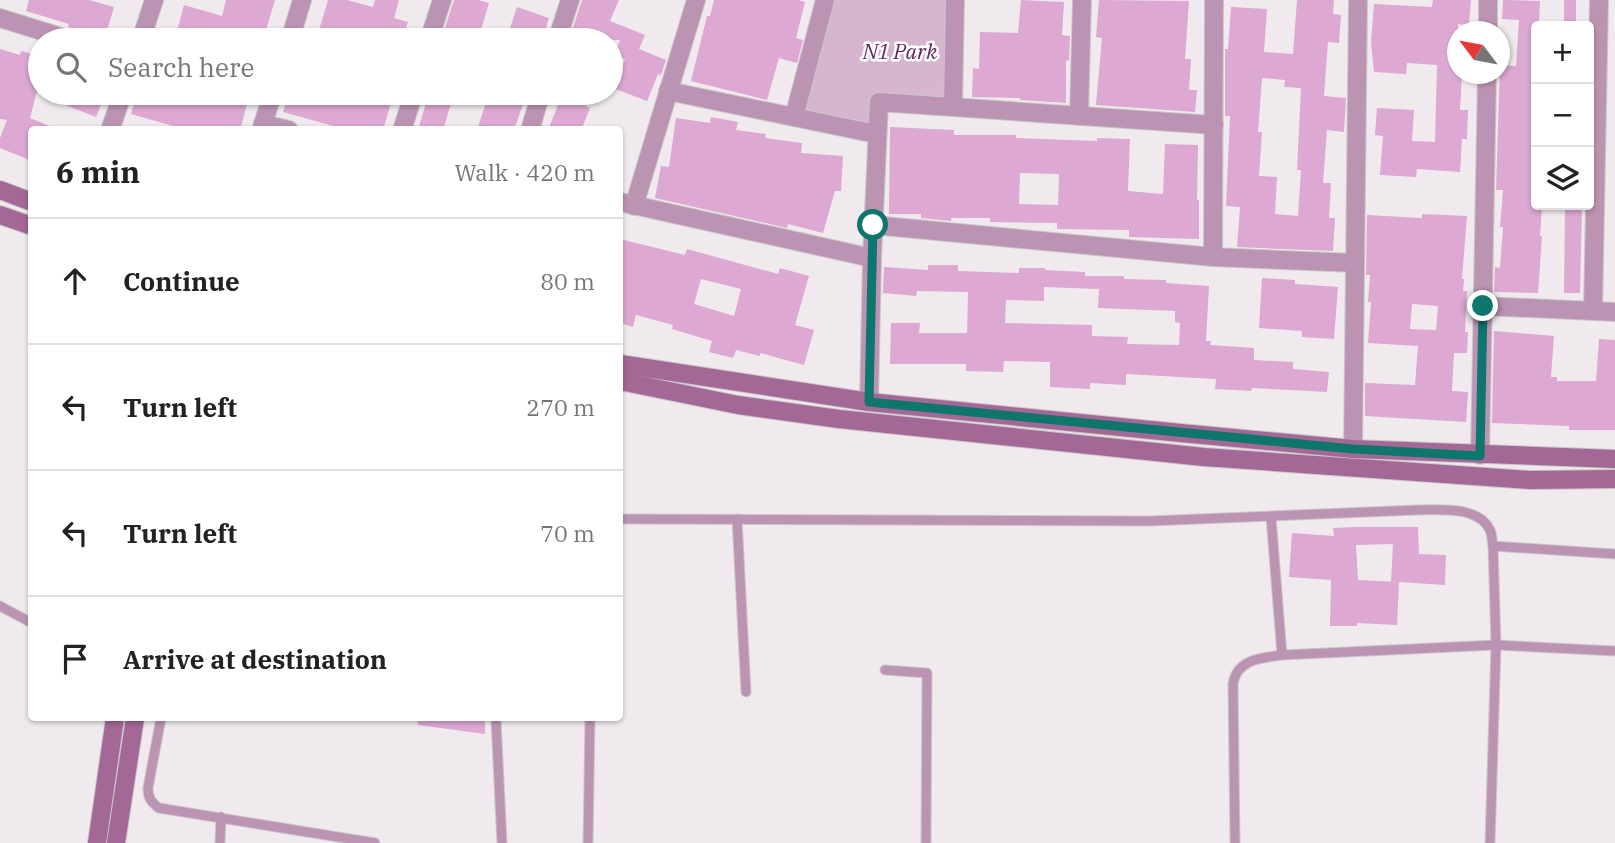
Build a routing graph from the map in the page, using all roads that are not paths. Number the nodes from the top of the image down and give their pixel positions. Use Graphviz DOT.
graph roads {
  1 [pos="154,0"];
  2 [pos="302,0"];
  3 [pos="442,0"];
  4 [pos="570,0"];
  5 [pos="696,0"];
  6 [pos="825,0"];
  7 [pos="955,0"];
  8 [pos="1082,0"];
  9 [pos="1214,0"];
  10 [pos="1358,0"];
  11 [pos="1488,0"];
  12 [pos="1599,0"];
  13 [pos="0,18"];
  14 [pos="1488,21"];
  15 [pos="1607,22"];
  16 [pos="32,28"];
  17 [pos="145,28"];
  18 [pos="293,28"];
  19 [pos="433,28"];
  20 [pos="561,28"];
  21 [pos="1487,84"];
  22 [pos="668,91"];
  23 [pos="119,105"];
  24 [pos="269,105"];
  25 [pos="410,105"];
  26 [pos="537,105"];
  27 [pos="953,107"];
  28 [pos="1079,116"];
  29 [pos="794,117"];
  30 [pos="1214,125"];
  31 [pos="111,126"];
  32 [pos="262,126"];
  33 [pos="403,126"];
  34 [pos="531,126"];
  35 [pos="876,134"];
  36 [pos="0,190"];
  37 [pos="28,200"];
  38 [pos="627,204"];
  39 [pos="0,215"];
  40 [pos="28,225"];
  41 [pos="873,225"];
  42 [pos="1213,257"];
  43 [pos="872,258"];
  44 [pos="1355,263"];
  45 [pos="1483,306"];
  46 [pos="1593,311"];
  47 [pos="1615,312"];
  48 [pos="623,364"];
  49 [pos="623,383"];
  50 [pos="869,402"];
  51 [pos="1257,440"];
  52 [pos="1353,449"];
  53 [pos="1480,456"];
  54 [pos="1615,459"];
  55 [pos="1255,461"];
  56 [pos="1615,479"];
  57 [pos="1271,517"];
  58 [pos="623,519"];
  59 [pos="737,519"];
  60 [pos="1493,546"];
  61 [pos="1615,554"];
  62 [pos="0,606"];
  63 [pos="28,621"];
  64 [pos="1496,645"];
  65 [pos="1615,651"];
  66 [pos="1282,655"];
  67 [pos="885,670"];
  68 [pos="746,692"];
  69 [pos="115,721"];
  70 [pos="135,721"];
  71 [pos="161,721"];
  72 [pos="496,721"];
  73 [pos="590,721"];
  74 [pos="221,817"];
  75 [pos="97,843"];
  76 [pos="116,843"];
  77 [pos="220,843"];
  78 [pos="375,843"];
  79 [pos="502,843"];
  80 [pos="588,843"];
  81 [pos="926,843"];
  82 [pos="1235,843"];
  83 [pos="1490,843"];
  1 -- 17 [label="street"];
  2 -- 18 [label="street"];
  3 -- 19 [label="street"];
  4 -- 20 [label="street"];
  5 -- 22 [label="street"];
  6 -- 29 [label="street"];
  7 -- 27 [label="street"];
  8 -- 28 [label="street"];
  9 -- 30 [label="street"];
  10 -- 44 [label="street"];
  11 -- 14 [label="street"];
  12 -- 15 [label="street"];
  13 -- 16 [label="street"];
  15 -- 46 [label="street"];
  21 -- 45 [label="street"];
  22 -- 29 [label="street"];
  22 -- 38 [label="street"];
  23 -- 31 [label="street"];
  24 -- 32 [label="street"];
  25 -- 33 [label="street"];
  26 -- 34 [label="street"];
  27 -- 28 [label="street"];
  27 -- 35 [label="street"];
  28 -- 30 [label="street"];
  29 -- 35 [label="street"];
  30 -- 42 [label="street"];
  35 -- 41 [label="street"];
  36 -- 37 [label="street"];
  38 -- 43 [label="street"];
  39 -- 40 [label="street"];
  41 -- 42 [label="street"];
  41 -- 43 [label="street"];
  42 -- 44 [label="street"];
  43 -- 50 [label="street"];
  44 -- 52 [label="street"];
  45 -- 46 [label="street"];
  45 -- 53 [label="street"];
  46 -- 47 [label="street"];
  48 -- 50 [label="street"];
  49 -- 55 [label="street"];
  50 -- 51 [label="street"];
  51 -- 52 [label="street"];
  51 -- 55 [label="street"];
  52 -- 53 [label="street"];
  53 -- 54 [label="street"];
  55 -- 56 [label="street"];
  57 -- 59 [label="lane"];
  57 -- 60 [label="lane"];
  57 -- 66 [label="lane"];
  58 -- 59 [label="lane"];
  59 -- 68 [label="lane"];
  60 -- 61 [label="lane"];
  60 -- 64 [label="lane"];
  62 -- 63 [label="lane"];
  64 -- 65 [label="lane"];
  64 -- 66 [label="lane"];
  64 -- 83 [label="lane"];
  66 -- 82 [label="lane"];
  67 -- 81 [label="lane"];
  69 -- 75 [label="street"];
  70 -- 76 [label="street"];
  71 -- 74 [label="lane"];
  72 -- 79 [label="lane"];
  73 -- 80 [label="lane"];
  74 -- 77 [label="lane"];
  74 -- 78 [label="lane"];
}
